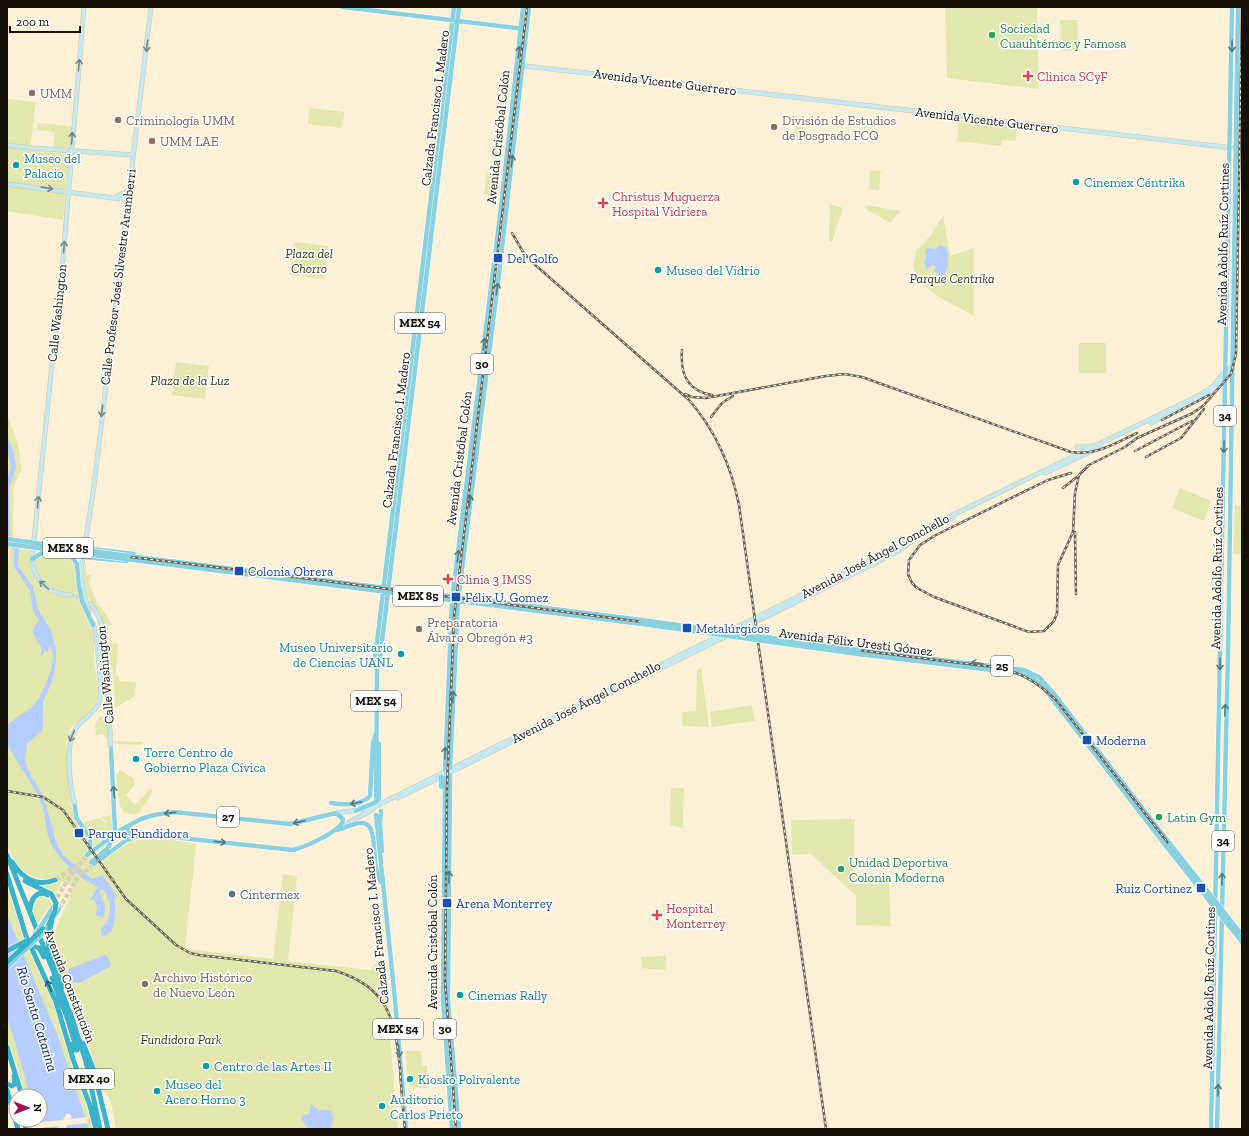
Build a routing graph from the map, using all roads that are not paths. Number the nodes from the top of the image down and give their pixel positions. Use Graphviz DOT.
graph roads {
  1 [pos="84,7"];
  2 [pos="151,7"];
  3 [pos="344,7"];
  4 [pos="454,7"];
  5 [pos="459,7"];
  6 [pos="523,7"];
  7 [pos="529,7"];
  8 [pos="1232,7"];
  9 [pos="1238,7"];
  10 [pos="455,21"];
  11 [pos="521,29"];
  12 [pos="527,29"];
  13 [pos="517,64"];
  14 [pos="523,65"];
  15 [pos="7,144"];
  16 [pos="1230,148"];
  17 [pos="1236,149"];
  18 [pos="1242,149"];
  19 [pos="71,151"];
  20 [pos="133,155"];
  21 [pos="7,184"];
  22 [pos="129,190"];
  23 [pos="68,191"];
  24 [pos="114,198"];
  25 [pos="128,200"];
  26 [pos="1232,346"];
  27 [pos="1226,347"];
  28 [pos="1232,368"];
  29 [pos="1226,373"];
  30 [pos="1225,407"];
  31 [pos="1231,408"];
  32 [pos="1098,445"];
  33 [pos="1076,447"];
  34 [pos="7,539"];
  35 [pos="34,541"];
  36 [pos="43,542"];
  37 [pos="7,544"];
  38 [pos="85,548"];
  39 [pos="103,550"];
  40 [pos="66,551"];
  41 [pos="42,553"];
  42 [pos="84,557"];
  43 [pos="101,558"];
  44 [pos="32,559"];
  45 [pos="142,559"];
  46 [pos="386,590"];
  47 [pos="71,595"];
  48 [pos="453,598"];
  49 [pos="458,598"];
  50 [pos="91,604"];
  51 [pos="642,622"];
  52 [pos="93,625"];
  53 [pos="100,690"];
  54 [pos="107,690"];
  55 [pos="100,700"];
  56 [pos="108,703"];
  57 [pos="530,732"];
  58 [pos="377,733"];
  59 [pos="377,738"];
  60 [pos="111,748"];
  61 [pos="445,770"];
  62 [pos="451,771"];
  63 [pos="443,778"];
  64 [pos="376,798"];
  65 [pos="331,803"];
  66 [pos="75,806"];
  67 [pos="356,811"];
  68 [pos="381,811"];
  69 [pos="336,813"];
  70 [pos="376,815"];
  71 [pos="129,825"];
  72 [pos="340,827"];
  73 [pos="115,831"];
  74 [pos="333,832"];
  75 [pos="150,834"];
  76 [pos="112,840"];
  77 [pos="1168,845"];
  78 [pos="444,850"];
  79 [pos="7,855"];
  80 [pos="449,856"];
  81 [pos="380,860"];
  82 [pos="12,868"];
  83 [pos="7,874"];
  84 [pos="55,880"];
  85 [pos="383,885"];
  86 [pos="51,896"];
  87 [pos="55,909"];
  88 [pos="30,914"];
  89 [pos="52,922"];
  90 [pos="44,929"];
  91 [pos="1230,929"];
  92 [pos="1221,933"];
  93 [pos="1242,935"];
  94 [pos="1242,942"];
  95 [pos="30,943"];
  96 [pos="7,951"];
  97 [pos="7,961"];
  98 [pos="7,967"];
  99 [pos="56,1002"];
  100 [pos="68,1006"];
  101 [pos="76,1030"];
  102 [pos="7,1047"];
  103 [pos="447,1052"];
  104 [pos="7,1056"];
  105 [pos="454,1069"];
  106 [pos="7,1084"];
  107 [pos="82,1084"];
  108 [pos="20,1088"];
  109 [pos="106,1126"];
  110 [pos="96,1129"];
  111 [pos="99,1129"];
  112 [pos="406,1129"];
  113 [pos="452,1129"];
  114 [pos="458,1129"];
  115 [pos="1211,1129"];
  116 [pos="1217,1129"];
  19 -- 1 [label="main road, Calle Washington, one-way"];
  2 -- 20 [label="main road, Calle Profesor José Silvestre Aramberri, one-way"];
  3 -- 10 [label="main road"];
  4 -- 10 [label="main road, Calzada Francisco I. Madero"];
  5 -- 10 [label="main road, Calzada Francisco I. Madero"];
  6 -- 11 [label="main road, Avenida Cristóbal Colón / 30"];
  7 -- 12 [label="main road, Avenida Cristóbal Colón / 30"];
  8 -- 16 [label="main road, Avenida Adolfo Ruíz Cortines / 34, one-way"];
  9 -- 17 [label="main road, Avenida Adolfo Ruíz Cortines / 34"];
  10 -- 11 [label="main road"];
  10 -- 46 [label="main road, Calzada Francisco I. Madero / MEX 54"];
  11 -- 12 [label="main road"];
  13 -- 11 [label="main road, Avenida Cristóbal Colón / 30, one-way"];
  12 -- 14 [label="main road, Avenida Cristóbal Colón / 30"];
  13 -- 14 [label="main road, Avenida Vicente Guerrero"];
  48 -- 13 [label="main road, Avenida Cristóbal Colón / 30, one-way"];
  14 -- 16 [label="main road, Avenida Vicente Guerrero"];
  49 -- 14 [label="main road, Avenida Cristóbal Colón / 30, one-way"];
  15 -- 19 [label="main road"];
  16 -- 17 [label="main road, Avenida Vicente Guerrero"];
  16 -- 27 [label="main road, Avenida Adolfo Ruíz Cortines / 34"];
  17 -- 18 [label="main road, Avenida Vicente Guerrero"];
  17 -- 26 [label="main road, Avenida Adolfo Ruíz Cortines / 34"];
  19 -- 20 [label="main road"];
  19 -- 23 [label="main road, Calle Washington"];
  20 -- 22 [label="main road, Calle Profesor José Silvestre Aramberri"];
  21 -- 23 [label="main road, one-way"];
  22 -- 24 [label="main road"];
  22 -- 25 [label="main road, Calle Profesor José Silvestre Aramberri"];
  23 -- 24 [label="main road"];
  35 -- 23 [label="main road, Calle Washington, one-way"];
  24 -- 25 [label="main road"];
  25 -- 38 [label="main road, Calle Profesor José Silvestre Aramberri, one-way"];
  26 -- 27 [label="main road"];
  26 -- 28 [label="main road, Avenida Adolfo Ruíz Cortines / 34"];
  27 -- 29 [label="main road, Avenida Adolfo Ruíz Cortines / 34"];
  28 -- 29 [label="main road, Avenida José Ángel Conchello / 27"];
  28 -- 31 [label="main road, Avenida Adolfo Ruíz Cortines / 34"];
  29 -- 30 [label="main road, Avenida Adolfo Ruíz Cortines / 34"];
  29 -- 32 [label="main road, Avenida José Ángel Conchello / 27"];
  29 -- 57 [label="main road, Avenida José Ángel Conchello / 27"];
  30 -- 31 [label="main road"];
  30 -- 115 [label="main road, Avenida Adolfo Ruíz Cortines / 34, one-way"];
  92 -- 31 [label="main road, Avenida Adolfo Ruíz Cortines / 34, one-way"];
  32 -- 33 [label="main road"];
  32 -- 57 [label="main road, Avenida José Ángel Conchello / 27"];
  34 -- 45 [label="main road, Avenida Félix Uresti Gómez / MEX 85, bridge"];
  35 -- 36 [label="main road"];
  35 -- 44 [label="main road, Calle Washington"];
  36 -- 38 [label="main road"];
  36 -- 41 [label="main road"];
  37 -- 40 [label="main road, Avenida Félix Uresti Gómez / MEX 85, bridge"];
  38 -- 39 [label="main road"];
  38 -- 42 [label="main road, Calle Profesor José Silvestre Aramberri"];
  39 -- 43 [label="main road"];
  39 -- 45 [label="main road"];
  40 -- 45 [label="main road, Avenida Félix Uresti Gómez / MEX 85, bridge"];
  40 -- 52 [label="main road, bridge"];
  41 -- 42 [label="main road"];
  41 -- 44 [label="main road"];
  42 -- 43 [label="main road"];
  42 -- 52 [label="main road, Calle Profesor José Silvestre Aramberri"];
  43 -- 45 [label="main road"];
  47 -- 44 [label="main road, Calle Washington, one-way"];
  45 -- 46 [label="main road, Avenida Félix Uresti Gómez / MEX 85"];
  45 -- 46 [label="main road, Avenida Félix Uresti Gómez / MEX 85"];
  46 -- 48 [label="main road, Avenida Félix Uresti Gómez / MEX 85"];
  46 -- 58 [label="main road, Calzada Francisco I. Madero / MEX 54"];
  48 -- 49 [label="main road, Avenida Félix Uresti Gómez / MEX 85"];
  61 -- 48 [label="main road, Avenida Cristóbal Colón / 30, one-way"];
  49 -- 51 [label="main road, Avenida Félix Uresti Gómez / MEX 85"];
  62 -- 49 [label="main road, Avenida Cristóbal Colón / 30, one-way"];
  50 -- 54 [label="main road, Calle Washington"];
  51 -- 77 [label="main road, Avenida Félix Uresti Gómez / 25, bridge"];
  52 -- 53 [label="main road, Calle Profesor José Silvestre Aramberri"];
  53 -- 54 [label="main road"];
  53 -- 55 [label="main road, Calle Profesor José Silvestre Aramberri"];
  54 -- 56 [label="main road, Calle Washington"];
  55 -- 56 [label="main road"];
  55 -- 66 [label="main road, one-way"];
  56 -- 60 [label="main road, Calle Washington"];
  57 -- 62 [label="main road, Avenida José Ángel Conchello / 27"];
  58 -- 59 [label="main road, Calzada Francisco I. Madero / MEX 54"];
  58 -- 65 [label="main road, one-way"];
  59 -- 64 [label="main road, Calzada Francisco I. Madero / MEX 54"];
  59 -- 67 [label="main road"];
  73 -- 60 [label="main road, one-way"];
  62 -- 63 [label="main road, Avenida José Ángel Conchello / 27"];
  62 -- 67 [label="main road, Avenida José Ángel Conchello / 27"];
  62 -- 80 [label="main road, Avenida Cristóbal Colón / 30"];
  63 -- 72 [label="main road, Avenida José Ángel Conchello / 27"];
  63 -- 78 [label="main road, Avenida Cristóbal Colón / 30"];
  66 -- 71 [label="main road, 27"];
  67 -- 69 [label="main road, Avenida José Ángel Conchello / 27"];
  68 -- 81 [label="main road"];
  69 -- 71 [label="main road, 27, one-way"];
  69 -- 72 [label="main road"];
  70 -- 81 [label="main road, Calzada Francisco I. Madero / MEX 54"];
  71 -- 75 [label="main road"];
  72 -- 74 [label="main road, 27"];
  75 -- 74 [label="main road, 27, one-way"];
  74 -- 85 [label="main road"];
  75 -- 76 [label="main road, 27"];
  77 -- 93 [label="main road, Avenida Félix Uresti Gómez / 25, bridge"];
  77 -- 94 [label="main road, Avenida Félix Uresti Gómez / 25, bridge"];
  78 -- 80 [label="main road"];
  78 -- 103 [label="main road, Avenida Cristóbal Colón / 30"];
  79 -- 82 [label="highway, Avenida Constitución / MEX 40"];
  79 -- 84 [label="highway"];
  105 -- 80 [label="main road, Avenida Cristóbal Colón / 30, one-way"];
  81 -- 85 [label="main road, Calzada Francisco I. Madero / MEX 54"];
  82 -- 86 [label="highway"];
  82 -- 88 [label="highway, Avenida Constitución / MEX 40"];
  99 -- 83 [label="highway, Avenida Constitución / MEX 40, one-way"];
  85 -- 112 [label="main road, Calzada Francisco I. Madero / MEX 54, one-way"];
  86 -- 87 [label="highway, bridge"];
  86 -- 88 [label="highway"];
  87 -- 89 [label="main road"];
  87 -- 90 [label="highway"];
  88 -- 100 [label="highway, Avenida Constitución / MEX 40"];
  89 -- 90 [label="main road"];
  89 -- 100 [label="highway"];
  90 -- 95 [label="main road, bridge"];
  90 -- 97 [label="highway, bridge"];
  91 -- 92 [label="main road"];
  116 -- 92 [label="main road, Avenida Adolfo Ruíz Cortines / 34, one-way"];
  95 -- 96 [label="highway, bridge"];
  95 -- 97 [label="main road, bridge"];
  95 -- 98 [label="main road, bridge"];
  95 -- 99 [label="highway"];
  99 -- 107 [label="highway, Avenida Constitución / MEX 40"];
  100 -- 101 [label="highway, Avenida Constitución / MEX 40"];
  101 -- 109 [label="highway"];
  101 -- 111 [label="highway, Avenida Constitución / MEX 40"];
  102 -- 108 [label="highway"];
  103 -- 105 [label="main road"];
  103 -- 113 [label="main road, Avenida Cristóbal Colón / 30"];
  104 -- 106 [label="highway"];
  105 -- 114 [label="main road, Avenida Cristóbal Colón / 30"];
  107 -- 110 [label="highway, Avenida Constitución / MEX 40"];
  107 -- 111 [label="highway"];
}
